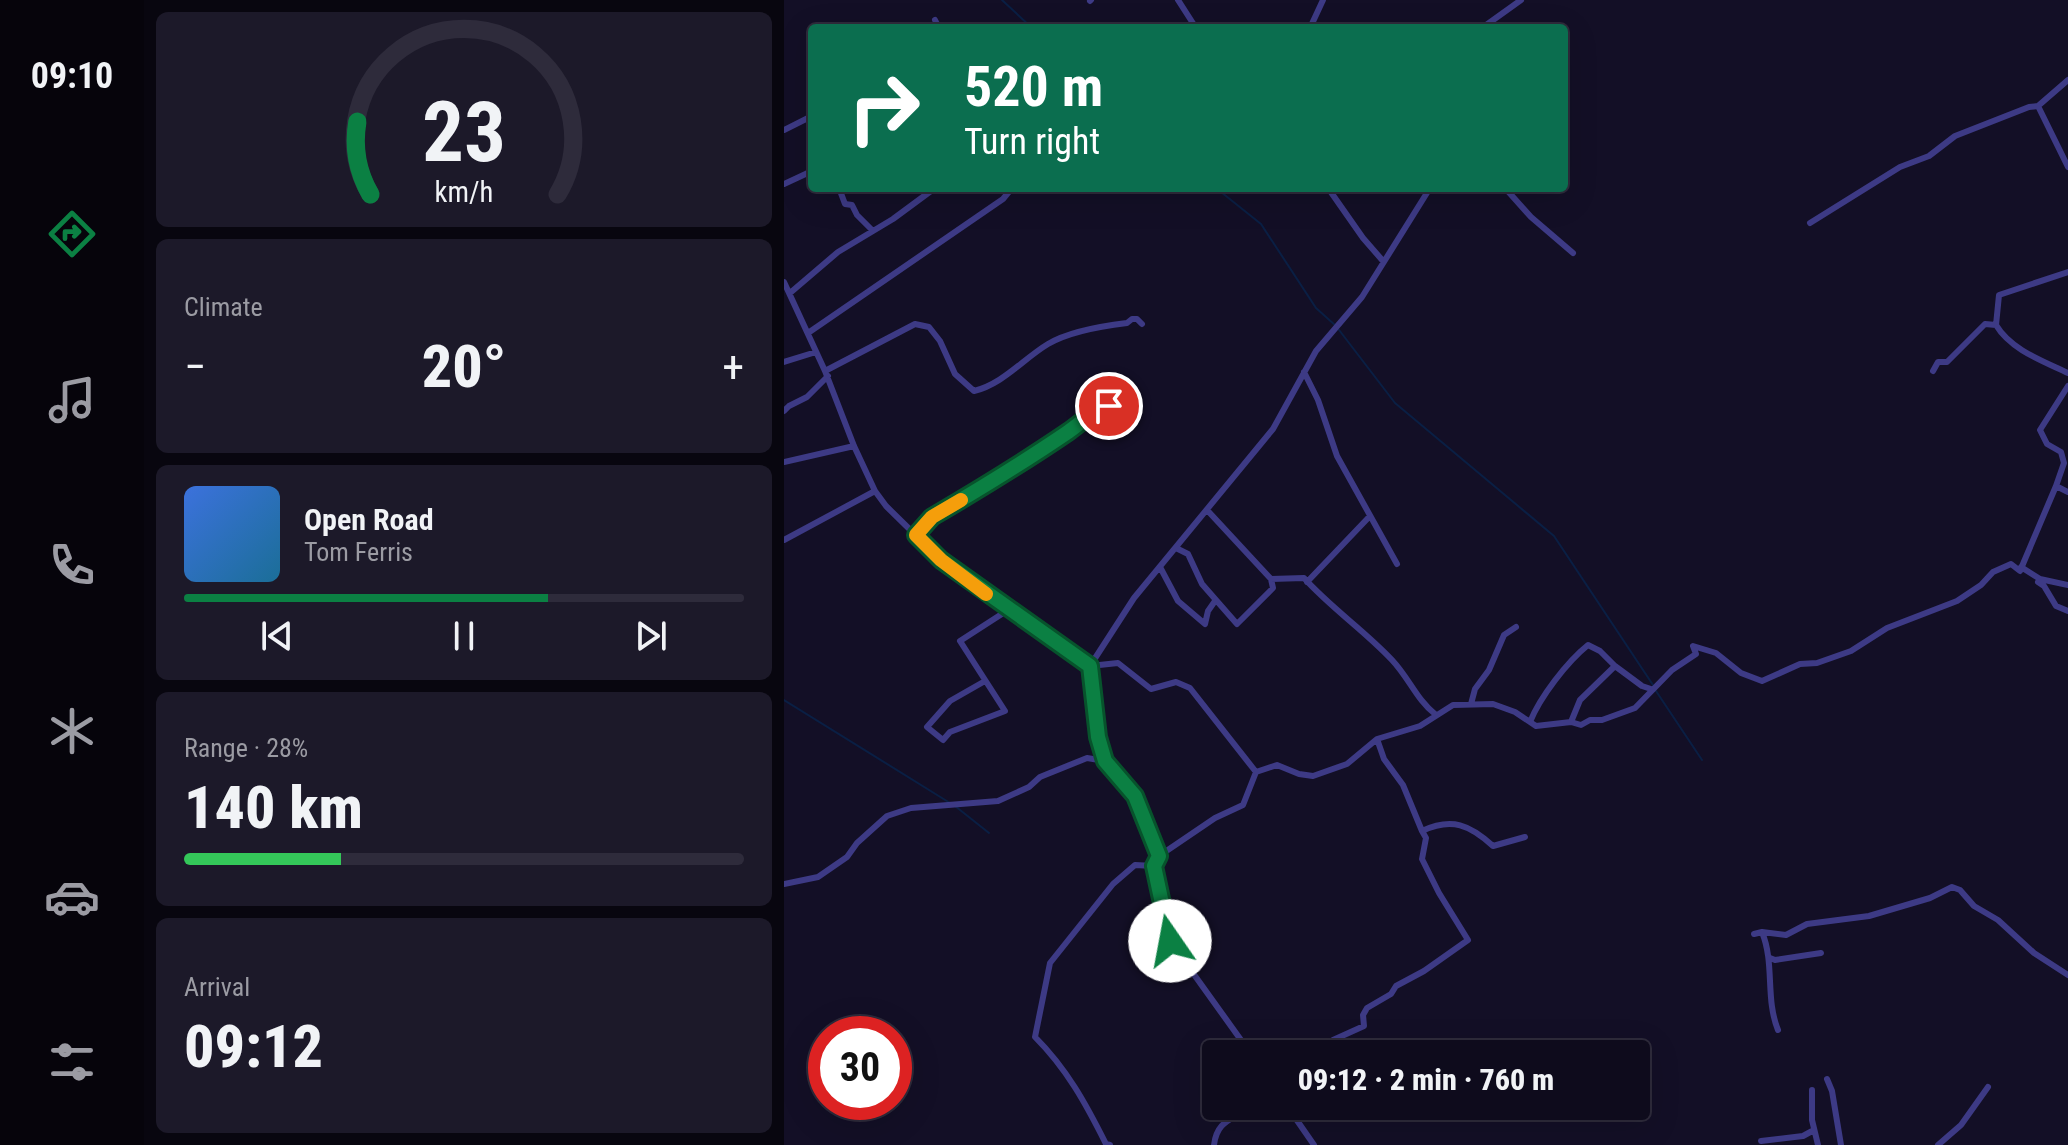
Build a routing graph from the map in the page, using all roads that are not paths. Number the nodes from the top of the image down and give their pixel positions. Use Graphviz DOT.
graph roads {
  1 [pos="1178,0"];
  2 [pos="1323,0"];
  3 [pos="1521,0"];
  4 [pos="1188,18"];
  5 [pos="935,20"];
  6 [pos="937,24"];
  7 [pos="1187,24"];
  8 [pos="1193,24"];
  9 [pos="1312,24"];
  10 [pos="1488,24"];
  11 [pos="2068,80"];
  12 [pos="2038,106"];
  13 [pos="808,118"];
  14 [pos="784,130"];
  15 [pos="2068,167"];
  16 [pos="808,173"];
  17 [pos="784,184"];
  18 [pos="840,192"];
  19 [pos="929,192"];
  20 [pos="1009,192"];
  21 [pos="1331,192"];
  22 [pos="1427,192"];
  23 [pos="1509,192"];
  24 [pos="1810,223"];
  25 [pos="873,231"];
  26 [pos="1573,253"];
  27 [pos="1383,261"];
  28 [pos="2068,272"];
  29 [pos="784,282"];
  30 [pos="790,293"];
  31 [pos="1142,324"];
  32 [pos="1996,325"];
  33 [pos="808,333"];
  34 [pos="816,352"];
  35 [pos="784,362"];
  36 [pos="1933,371"];
  37 [pos="1304,372"];
  38 [pos="2068,373"];
  39 [pos="826,374"];
  40 [pos="2068,386"];
  41 [pos="1109,406"];
  42 [pos="784,411"];
  43 [pos="854,446"];
  44 [pos="784,462"];
  45 [pos="2056,486"];
  46 [pos="875,491"];
  47 [pos="2068,492"];
  48 [pos="1207,510"];
  49 [pos="1370,516"];
  50 [pos="916,535"];
  51 [pos="784,540"];
  52 [pos="1176,548"];
  53 [pos="1397,564"];
  54 [pos="1160,567"];
  55 [pos="2021,567"];
  56 [pos="1271,579"];
  57 [pos="2040,579"];
  58 [pos="1307,582"];
  59 [pos="2068,585"];
  60 [pos="1215,601"];
  61 [pos="1008,610"];
  62 [pos="2068,611"];
  63 [pos="1516,627"];
  64 [pos="1090,666"];
  65 [pos="1615,666"];
  66 [pos="985,681"];
  67 [pos="1651,689"];
  68 [pos="1471,704"];
  69 [pos="1435,714"];
  70 [pos="1530,722"];
  71 [pos="1571,722"];
  72 [pos="1377,739"];
  73 [pos="1105,761"];
  74 [pos="1256,772"];
  75 [pos="1422,831"];
  76 [pos="1525,837"];
  77 [pos="1159,856"];
  78 [pos="1154,866"];
  79 [pos="784,884"];
  80 [pos="1821,953"];
  81 [pos="1770,958"];
  82 [pos="2068,975"];
  83 [pos="1778,1030"];
  84 [pos="1241,1040"];
  85 [pos="1333,1040"];
  86 [pos="1827,1079"];
  87 [pos="1988,1087"];
  88 [pos="1812,1090"];
  89 [pos="1228,1120"];
  90 [pos="1297,1120"];
  91 [pos="1814,1130"];
  92 [pos="1761,1141"];
  93 [pos="1110,1145"];
  94 [pos="1214,1145"];
  95 [pos="1314,1145"];
  96 [pos="1818,1145"];
  97 [pos="1841,1145"];
  98 [pos="1938,1145"];
  1 -- 4 [label="street"];
  2 -- 9 [label="street"];
  3 -- 10 [label="street"];
  4 -- 7 [label="street"];
  4 -- 8 [label="street"];
  5 -- 6 [label="street"];
  11 -- 12 [label="street"];
  12 -- 15 [label="street"];
  12 -- 24 [label="street"];
  13 -- 14 [label="street"];
  16 -- 17 [label="street"];
  18 -- 25 [label="street"];
  19 -- 25 [label="street"];
  20 -- 33 [label="street"];
  21 -- 27 [label="street"];
  22 -- 27 [label="street"];
  23 -- 26 [label="street"];
  25 -- 30 [label="street"];
  27 -- 37 [label="street"];
  28 -- 32 [label="street"];
  29 -- 30 [label="street"];
  30 -- 33 [label="street"];
  31 -- 39 [label="street"];
  32 -- 36 [label="street"];
  32 -- 38 [label="street"];
  33 -- 34 [label="street"];
  34 -- 35 [label="street"];
  34 -- 39 [label="street"];
  37 -- 48 [label="street"];
  37 -- 49 [label="street"];
  39 -- 42 [label="street"];
  39 -- 43 [label="street"];
  40 -- 45 [label="street"];
  41 -- 50 [label="street"];
  43 -- 44 [label="street"];
  43 -- 46 [label="street"];
  45 -- 47 [label="street"];
  45 -- 55 [label="street"];
  46 -- 50 [label="street"];
  46 -- 51 [label="street"];
  48 -- 52 [label="street"];
  48 -- 56 [label="street"];
  49 -- 53 [label="street"];
  49 -- 58 [label="street"];
  50 -- 61 [label="street"];
  52 -- 54 [label="street"];
  52 -- 60 [label="street"];
  54 -- 60 [label="street"];
  54 -- 64 [label="street"];
  55 -- 57 [label="street"];
  55 -- 67 [label="street"];
  56 -- 58 [label="street"];
  56 -- 60 [label="street"];
  57 -- 59 [label="street"];
  57 -- 62 [label="street"];
  58 -- 69 [label="street"];
  61 -- 64 [label="street"];
  61 -- 66 [label="street"];
  63 -- 68 [label="street"];
  64 -- 73 [label="street"];
  64 -- 74 [label="street"];
  65 -- 67 [label="street"];
  65 -- 70 [label="street"];
  65 -- 71 [label="street"];
  66 -- 66 [label="street"];
  67 -- 71 [label="street"];
  68 -- 69 [label="street"];
  68 -- 70 [label="street"];
  69 -- 72 [label="street"];
  70 -- 71 [label="street"];
  72 -- 74 [label="street"];
  72 -- 75 [label="street"];
  73 -- 77 [label="street"];
  73 -- 79 [label="street"];
  74 -- 77 [label="street"];
  75 -- 76 [label="street"];
  75 -- 85 [label="street"];
  77 -- 78 [label="street"];
  78 -- 84 [label="street"];
  78 -- 93 [label="street"];
  80 -- 81 [label="street"];
  81 -- 82 [label="street"];
  81 -- 83 [label="street"];
  86 -- 97 [label="street"];
  87 -- 98 [label="street"];
  88 -- 91 [label="street"];
  89 -- 94 [label="street"];
  90 -- 95 [label="street"];
  91 -- 92 [label="street"];
  91 -- 96 [label="street"];
}
